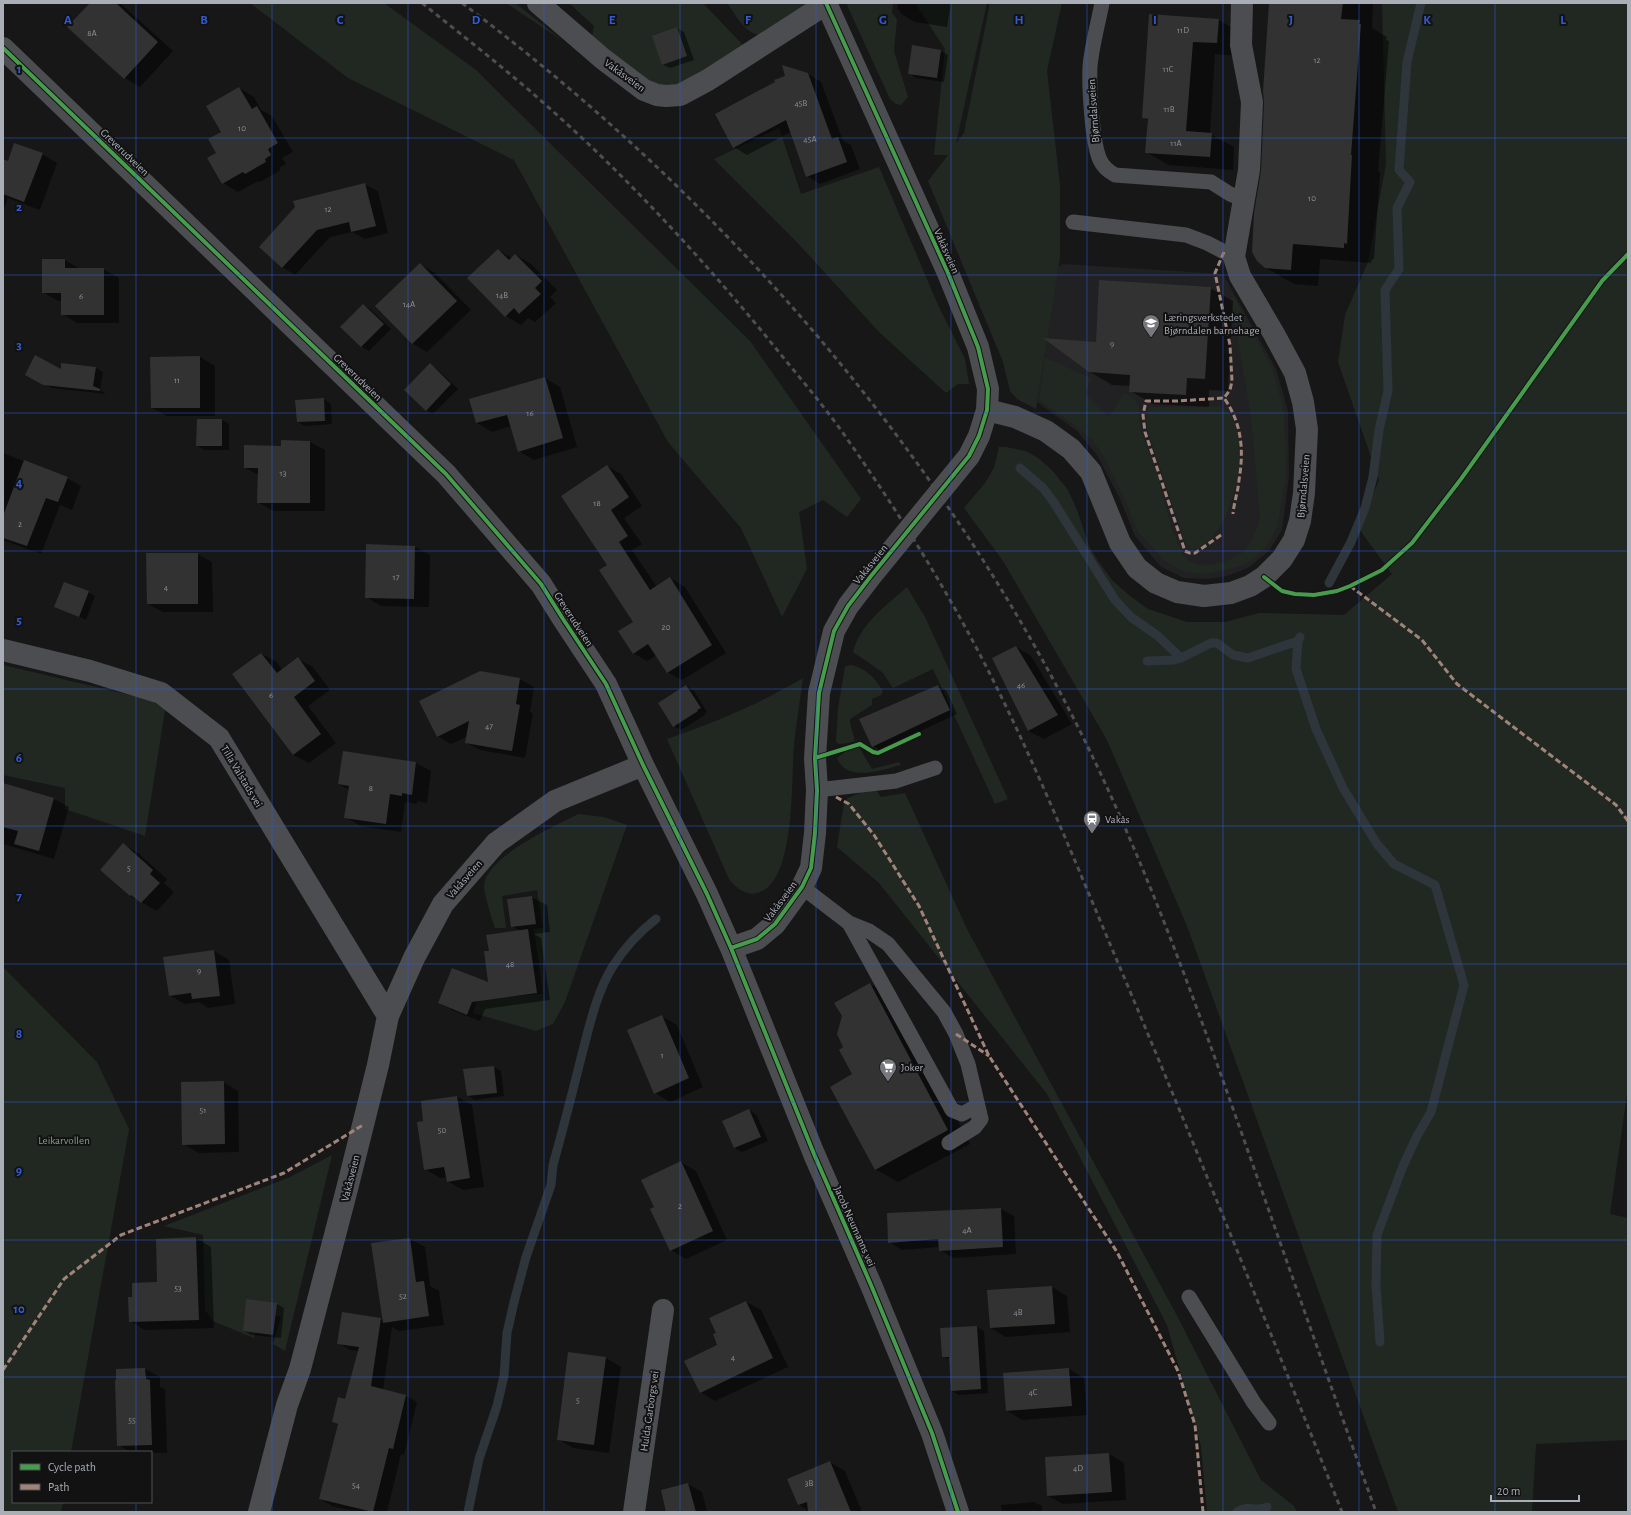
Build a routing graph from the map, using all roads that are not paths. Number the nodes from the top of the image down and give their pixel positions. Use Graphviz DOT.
graph roads {
  1 [pos="538,3"];
  2 [pos="826,3"];
  3 [pos="1102,3"];
  4 [pos="1242,3"];
  5 [pos="3,48"];
  6 [pos="1245,200"];
  7 [pos="1073,222"];
  8 [pos="1234,257"];
  9 [pos="986,410"];
  10 [pos="3,650"];
  11 [pos="643,765"];
  12 [pos="935,768"];
  13 [pos="817,790"];
  14 [pos="802,887"];
  15 [pos="849,923"];
  16 [pos="731,948"];
  17 [pos="388,1016"];
  18 [pos="980,1119"];
  19 [pos="949,1143"];
  20 [pos="1189,1297"];
  21 [pos="663,1310"];
  22 [pos="1269,1423"];
  23 [pos="259,1512"];
  24 [pos="634,1512"];
  25 [pos="958,1512"];
  1 -- 2 [label="street, Vakåsveien"];
  2 -- 9 [label="street, Vakåsveien"];
  3 -- 6 [label="lane, Bjørndalsveien"];
  4 -- 6 [label="street, Bjørndalsveien"];
  5 -- 11 [label="street, Greverudveien"];
  6 -- 8 [label="street, Bjørndalsveien"];
  7 -- 8 [label="lane"];
  8 -- 9 [label="street, Bjørndalsveien"];
  9 -- 13 [label="street, Vakåsveien"];
  10 -- 17 [label="street, Tilla Valstads vei"];
  11 -- 16 [label="street"];
  11 -- 17 [label="street, Vakåsveien"];
  12 -- 13 [label="lane"];
  13 -- 14 [label="street, Vakåsveien"];
  14 -- 15 [label="lane"];
  14 -- 16 [label="street, Vakåsveien"];
  15 -- 18 [label="lane"];
  15 -- 18 [label="lane"];
  16 -- 25 [label="street, Jacob Neumanns vei"];
  17 -- 23 [label="street, Vakåsveien"];
  18 -- 19 [label="lane"];
  20 -- 22 [label="lane"];
  21 -- 24 [label="street, Hulda Garborgs vei"];
}
